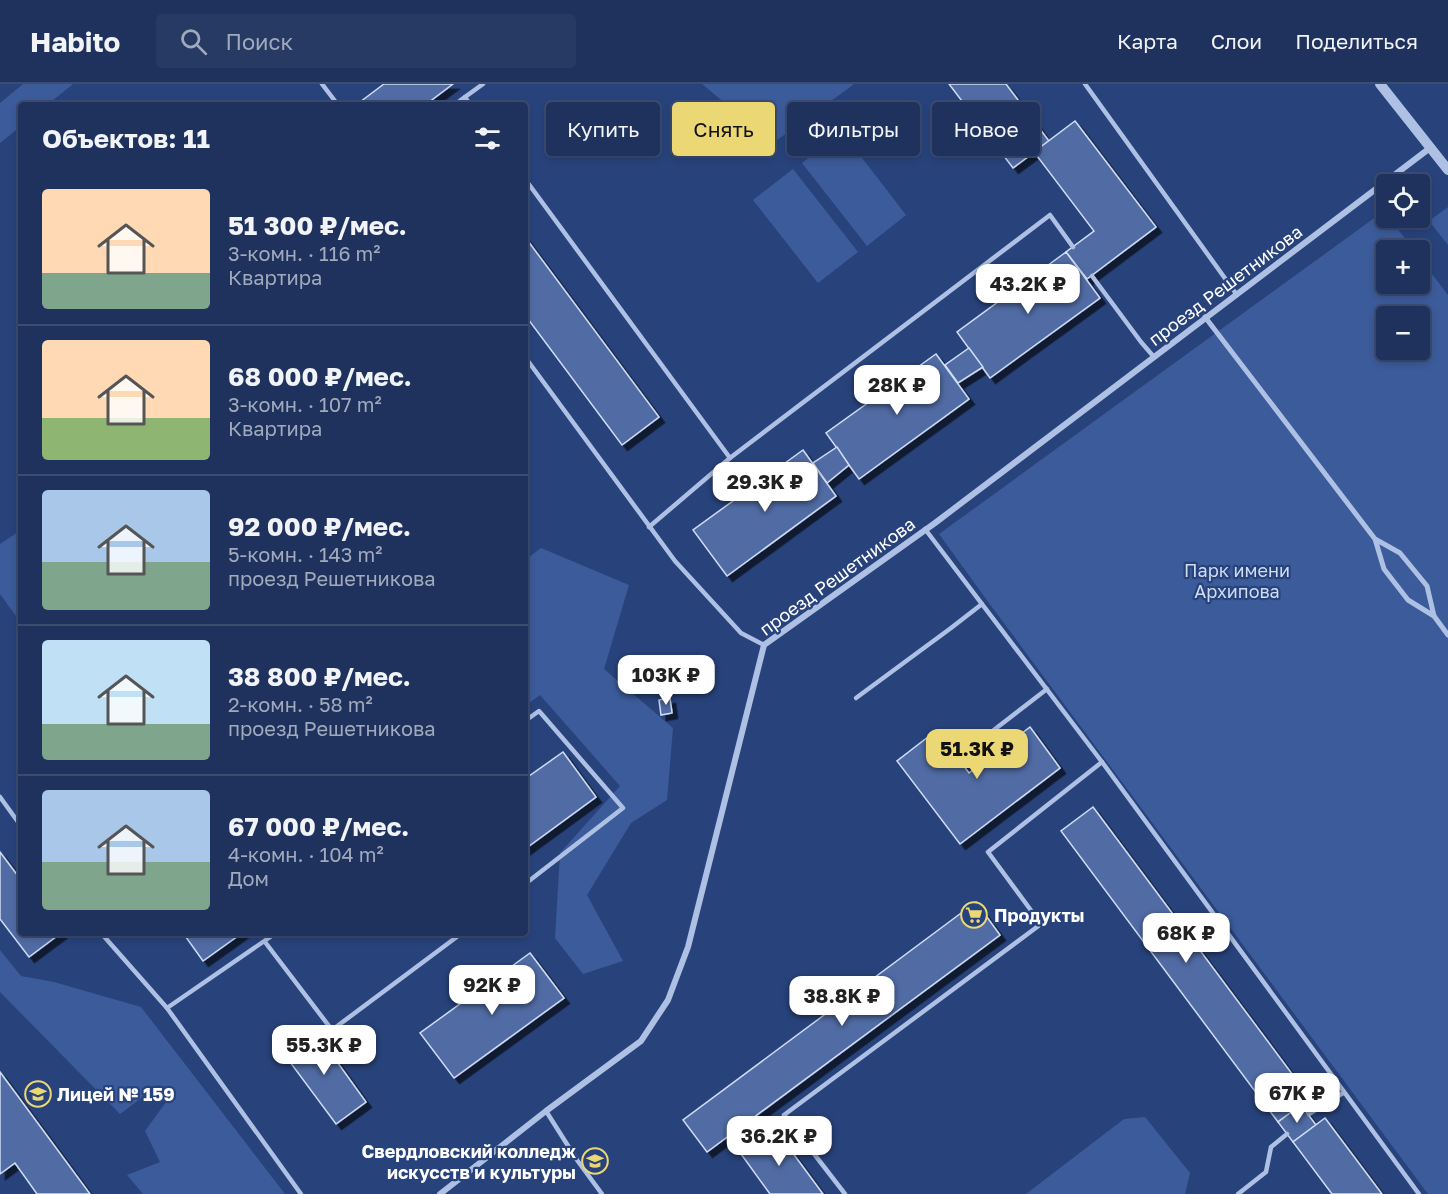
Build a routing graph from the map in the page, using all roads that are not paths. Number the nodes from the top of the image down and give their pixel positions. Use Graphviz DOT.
graph roads {
  1 [pos="322,84"];
  2 [pos="483,84"];
  3 [pos="1085,84"];
  4 [pos="1380,84"];
  5 [pos="465,98"];
  6 [pos="336,102"];
  7 [pos="459,102"];
  8 [pos="468,102"];
  9 [pos="1430,148"];
  10 [pos="1448,170"];
  11 [pos="528,183"];
  12 [pos="1072,247"];
  13 [pos="1092,276"];
  14 [pos="1237,295"];
  15 [pos="1205,317"];
  16 [pos="1154,357"];
  17 [pos="528,361"];
  18 [pos="730,458"];
  19 [pos="649,527"];
  20 [pos="925,529"];
  21 [pos="1375,539"];
  22 [pos="982,604"];
  23 [pos="1434,616"];
  24 [pos="1448,635"];
  25 [pos="764,645"];
  26 [pos="1047,689"];
  27 [pos="856,698"];
  28 [pos="528,719"];
  29 [pos="990,733"];
  30 [pos="1102,762"];
  31 [pos="0,798"];
  32 [pos="18,822"];
  33 [pos="528,882"];
  34 [pos="105,936"];
  35 [pos="272,936"];
  36 [pos="458,936"];
  37 [pos="265,942"];
  38 [pos="166,1008"];
  39 [pos="1343,1093"];
  40 [pos="546,1112"];
  41 [pos="1309,1114"];
  42 [pos="1287,1134"];
  43 [pos="301,1194"];
  44 [pos="440,1194"];
  45 [pos="602,1194"];
  46 [pos="844,1194"];
  47 [pos="1238,1194"];
  48 [pos="1419,1194"];
  1 -- 6 [label="lane"];
  2 -- 5 [label="lane"];
  3 -- 14 [label="lane"];
  4 -- 9 [label="street"];
  5 -- 7 [label="lane"];
  5 -- 8 [label="lane"];
  9 -- 10 [label="street"];
  9 -- 14 [label="street, проезд Решетникова"];
  11 -- 18 [label="lane"];
  12 -- 18 [label="lane"];
  13 -- 16 [label="lane"];
  14 -- 15 [label="street, проезд Решетникова"];
  15 -- 16 [label="street, проезд Решетникова"];
  15 -- 21 [label="street"];
  16 -- 20 [label="street, проезд Решетникова"];
  17 -- 19 [label="lane"];
  18 -- 19 [label="lane"];
  19 -- 25 [label="lane"];
  20 -- 22 [label="lane"];
  20 -- 25 [label="street, проезд Решетникова"];
  21 -- 23 [label="street"];
  21 -- 23 [label="street"];
  22 -- 26 [label="lane"];
  22 -- 27 [label="lane"];
  23 -- 24 [label="street"];
  25 -- 40 [label="street, проезд Решетникова"];
  26 -- 29 [label="lane"];
  26 -- 30 [label="lane"];
  28 -- 33 [label="lane"];
  30 -- 39 [label="lane"];
  30 -- 46 [label="lane"];
  31 -- 32 [label="lane"];
  34 -- 38 [label="lane"];
  35 -- 37 [label="lane"];
  36 -- 37 [label="lane"];
  37 -- 38 [label="lane"];
  38 -- 43 [label="lane"];
  39 -- 41 [label="lane"];
  39 -- 48 [label="lane"];
  40 -- 44 [label="street, проезд Решетникова"];
  40 -- 45 [label="lane"];
  42 -- 47 [label="lane"];
}
